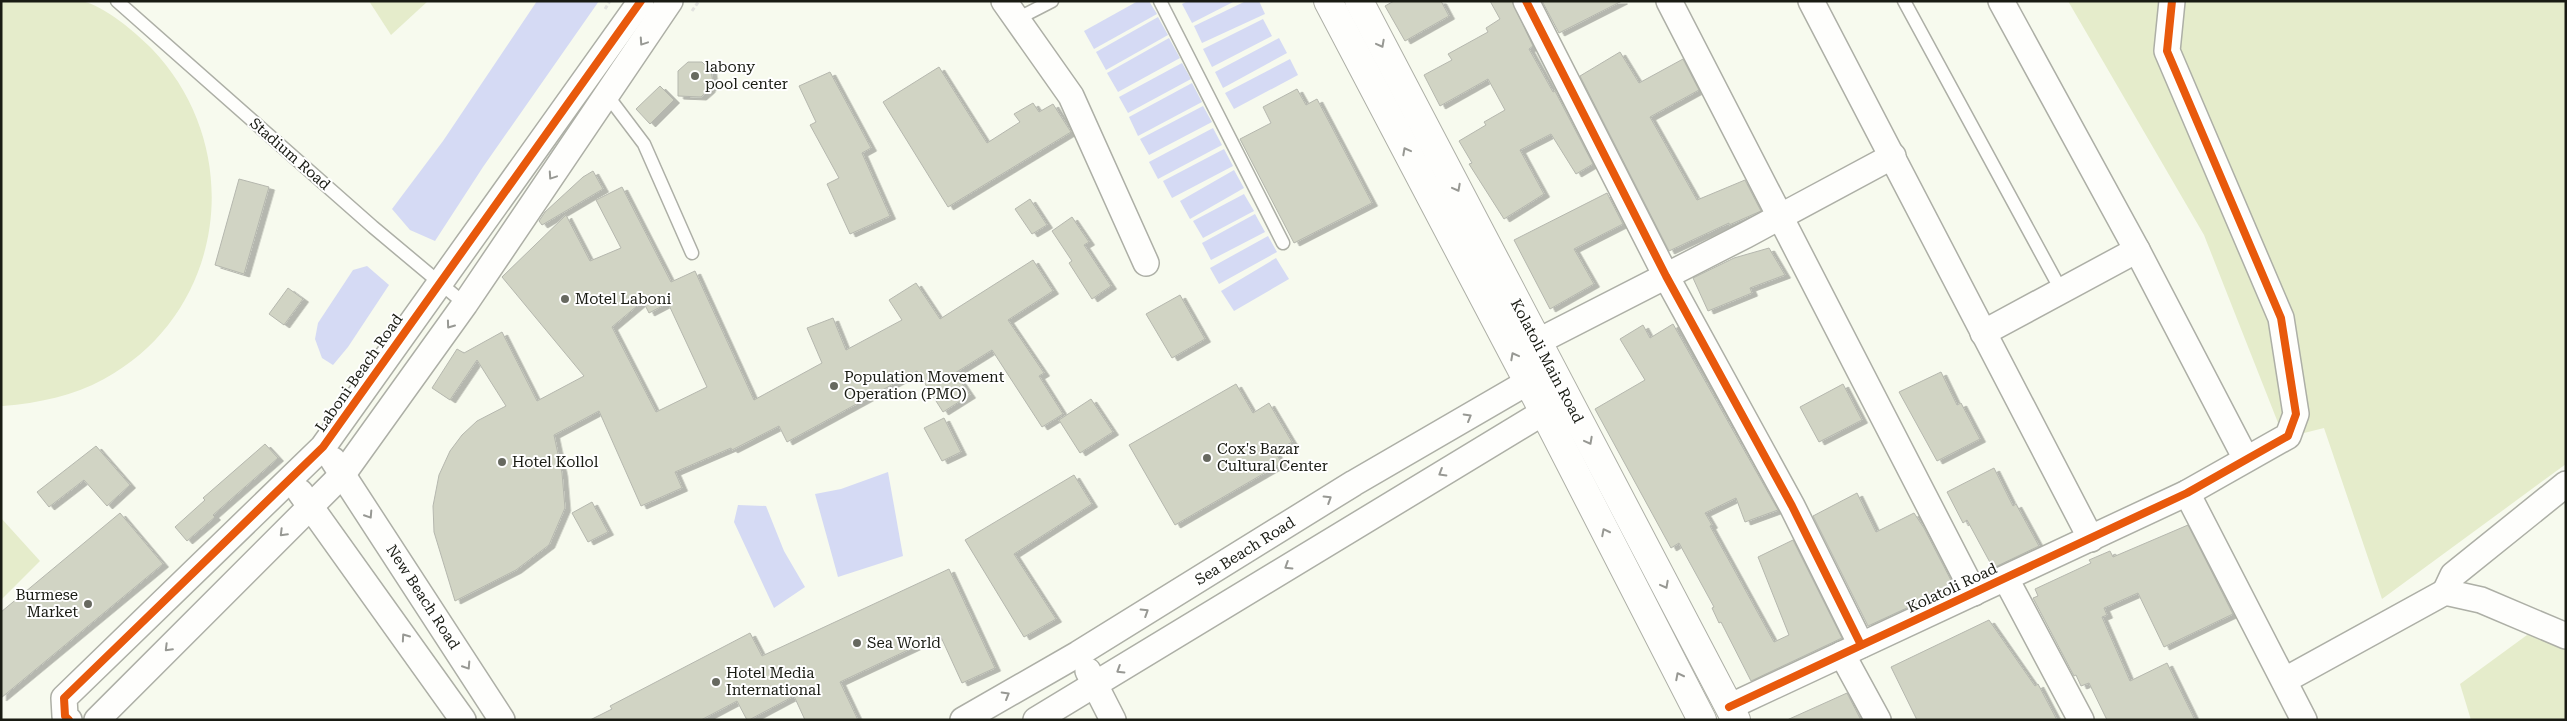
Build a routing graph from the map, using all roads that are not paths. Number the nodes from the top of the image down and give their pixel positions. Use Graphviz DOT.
graph roads {
  1 [pos="117,1"];
  2 [pos="641,1"];
  3 [pos="670,1"];
  4 [pos="1052,1"];
  5 [pos="1160,1"];
  6 [pos="1328,1"];
  7 [pos="1359,1"];
  8 [pos="1526,1"];
  9 [pos="1669,1"];
  10 [pos="1811,1"];
  11 [pos="1904,1"];
  12 [pos="2002,1"];
  13 [pos="2172,1"];
  14 [pos="1010,10"];
  15 [pos="607,95"];
  16 [pos="1893,156"];
  17 [pos="1782,216"];
  18 [pos="1284,243"];
  19 [pos="2137,250"];
  20 [pos="692,253"];
  21 [pos="1146,263"];
  22 [pos="1666,276"];
  23 [pos="440,282"];
  24 [pos="2061,290"];
  25 [pos="465,304"];
  26 [pos="1983,333"];
  27 [pos="1537,342"];
  28 [pos="1528,382"];
  29 [pos="1544,412"];
  30 [pos="323,447"];
  31 [pos="2246,458"];
  32 [pos="343,474"];
  33 [pos="290,480"];
  34 [pos="2566,484"];
  35 [pos="2187,493"];
  36 [pos="311,506"];
  37 [pos="1295,520"];
  38 [pos="2090,539"];
  39 [pos="1314,550"];
  40 [pos="2006,578"];
  41 [pos="2445,592"];
  42 [pos="1974,593"];
  43 [pos="2566,636"];
  44 [pos="1852,649"];
  45 [pos="1078,654"];
  46 [pos="2284,680"];
  47 [pos="1095,684"];
  48 [pos="1733,713"];
  49 [pos="69,720"];
  50 [pos="97,720"];
  51 [pos="463,720"];
  52 [pos="502,720"];
  53 [pos="964,720"];
  54 [pos="1036,720"];
  55 [pos="1113,720"];
  56 [pos="1702,720"];
  57 [pos="1878,720"];
  58 [pos="2081,720"];
  59 [pos="2304,720"];
  1 -- 23 [label="lane, Stadium Road"];
  2 -- 23 [label="street, Laboni Beach Road"];
  3 -- 15 [label="street, one-way"];
  4 -- 14 [label="lane"];
  5 -- 18 [label="lane"];
  28 -- 6 [label="highway, Kolatoli Main Road, one-way"];
  7 -- 27 [label="highway, Kolatoli Main Road, one-way"];
  8 -- 22 [label="street"];
  9 -- 17 [label="street"];
  10 -- 16 [label="street"];
  11 -- 24 [label="lane"];
  12 -- 19 [label="street"];
  13 -- 31 [label="street, Kolatoli Road"];
  14 -- 21 [label="street"];
  15 -- 20 [label="lane"];
  15 -- 25 [label="street, one-way"];
  16 -- 17 [label="street"];
  16 -- 26 [label="street"];
  17 -- 22 [label="street"];
  17 -- 42 [label="street"];
  19 -- 24 [label="street"];
  19 -- 31 [label="street"];
  22 -- 27 [label="street"];
  22 -- 44 [label="street"];
  23 -- 25 [label="lane, Stadium Road"];
  23 -- 30 [label="street, Laboni Beach Road"];
  24 -- 26 [label="street"];
  25 -- 32 [label="street, one-way"];
  26 -- 38 [label="street"];
  27 -- 48 [label="highway, Kolatoli Main Road, one-way"];
  28 -- 29 [label="highway, Kolatoli Main Road"];
  37 -- 28 [label="street, Sea Beach Road, one-way"];
  29 -- 39 [label="street, one-way"];
  56 -- 29 [label="highway, Kolatoli Main Road, one-way"];
  30 -- 32 [label="street, New Beach Road"];
  30 -- 33 [label="street, Laboni Beach Road"];
  31 -- 35 [label="street, Kolatoli Road"];
  32 -- 36 [label="street"];
  32 -- 52 [label="street, New Beach Road, one-way"];
  33 -- 36 [label="street"];
  33 -- 49 [label="street, Laboni Beach Road"];
  34 -- 41 [label="street"];
  35 -- 38 [label="street, Kolatoli Road"];
  35 -- 46 [label="street"];
  36 -- 50 [label="street, one-way"];
  51 -- 36 [label="street, one-way"];
  37 -- 39 [label="street"];
  45 -- 37 [label="street, Sea Beach Road, one-way"];
  38 -- 40 [label="street, Kolatoli Road"];
  39 -- 47 [label="street, one-way"];
  40 -- 42 [label="street, Kolatoli Road"];
  40 -- 58 [label="street, Kolatoli Road"];
  41 -- 43 [label="street"];
  41 -- 46 [label="street"];
  42 -- 44 [label="street, Kolatoli Road"];
  44 -- 48 [label="street, Kolatoli Road"];
  44 -- 57 [label="street"];
  45 -- 47 [label="street"];
  53 -- 45 [label="street, Sea Beach Road, one-way"];
  46 -- 59 [label="street"];
  47 -- 54 [label="street"];
  47 -- 55 [label="street"];
}
